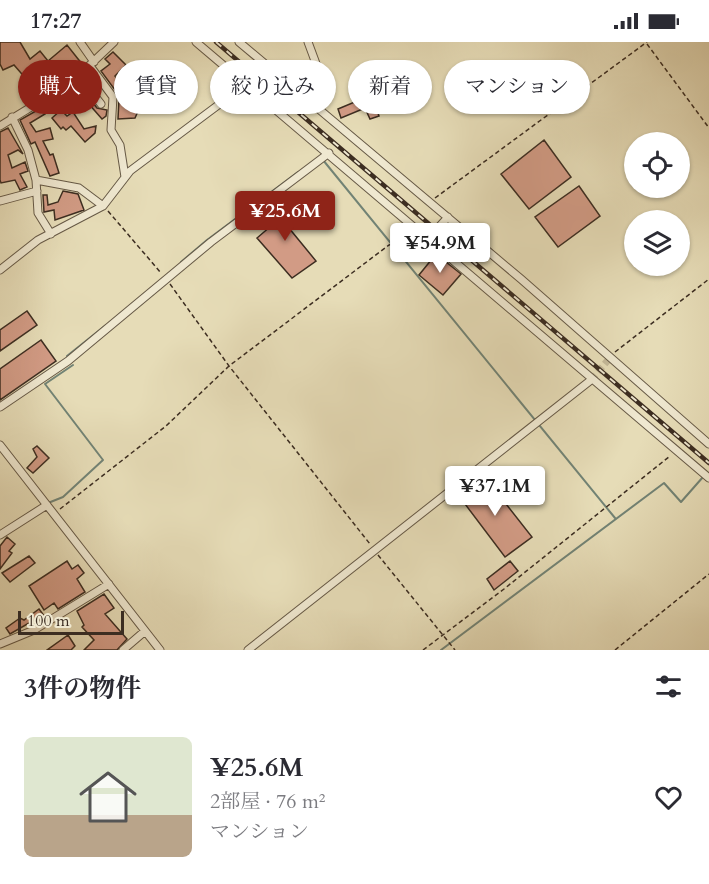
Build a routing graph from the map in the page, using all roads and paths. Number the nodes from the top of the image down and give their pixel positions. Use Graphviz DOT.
graph roads {
  1 [pos="80,42"];
  2 [pos="114,42"];
  3 [pos="196,42"];
  4 [pos="240,42"];
  5 [pos="308,42"];
  6 [pos="646,42"];
  7 [pos="90,60"];
  8 [pos="96,60"];
  9 [pos="217,60"];
  10 [pos="261,60"];
  11 [pos="315,60"];
  12 [pos="102,80"];
  13 [pos="210,111"];
  14 [pos="18,114"];
  15 [pos="282,114"];
  16 [pos="324,114"];
  17 [pos="12,117"];
  18 [pos="0,126"];
  19 [pos="709,128"];
  20 [pos="329,153"];
  21 [pos="125,177"];
  22 [pos="36,180"];
  23 [pos="37,191"];
  24 [pos="0,201"];
  25 [pos="429,202"];
  26 [pos="103,206"];
  27 [pos="448,218"];
  28 [pos="51,234"];
  29 [pos="428,239"];
  30 [pos="0,270"];
  31 [pos="709,279"];
  32 [pos="609,359"];
  33 [pos="229,366"];
  34 [pos="591,380"];
  35 [pos="0,407"];
  36 [pos="709,444"];
  37 [pos="0,445"];
  38 [pos="677,450"];
  39 [pos="709,478"];
  40 [pos="47,505"];
  41 [pos="55,513"];
  42 [pos="0,535"];
  43 [pos="374,550"];
  44 [pos="709,574"];
  45 [pos="109,584"];
  46 [pos="145,630"];
  47 [pos="442,635"];
  48 [pos="0,644"];
  49 [pos="123,650"];
  50 [pos="160,650"];
  51 [pos="248,650"];
  52 [pos="423,650"];
  53 [pos="455,650"];
  54 [pos="615,650"];
  1 -- 7 [label="street"];
  2 -- 8 [label="street"];
  3 -- 9 [label="street"];
  4 -- 10 [label="street"];
  5 -- 11 [label="street"];
  6 -- 19 [label="path"];
  6 -- 25 [label="path"];
  12 -- 21 [label="street"];
  13 -- 21 [label="street"];
  14 -- 17 [label="street"];
  15 -- 20 [label="street"];
  16 -- 25 [label="street"];
  17 -- 18 [label="street"];
  17 -- 22 [label="street"];
  20 -- 29 [label="street"];
  20 -- 35 [label="street"];
  21 -- 26 [label="street"];
  22 -- 23 [label="street"];
  22 -- 26 [label="street"];
  23 -- 24 [label="street"];
  23 -- 28 [label="street"];
  25 -- 27 [label="street"];
  26 -- 28 [label="street"];
  27 -- 29 [label="street"];
  27 -- 32 [label="street"];
  28 -- 30 [label="street"];
  29 -- 33 [label="path"];
  29 -- 34 [label="street"];
  31 -- 32 [label="path"];
  32 -- 36 [label="street"];
  33 -- 41 [label="path"];
  33 -- 43 [label="path"];
  34 -- 38 [label="street"];
  34 -- 43 [label="street"];
  37 -- 40 [label="street"];
  38 -- 39 [label="street"];
  38 -- 47 [label="path"];
  40 -- 41 [label="street"];
  40 -- 42 [label="street"];
  41 -- 45 [label="street"];
  43 -- 47 [label="path"];
  43 -- 51 [label="street"];
  44 -- 54 [label="path"];
  45 -- 46 [label="street"];
  45 -- 48 [label="street"];
  46 -- 49 [label="street"];
  46 -- 50 [label="street"];
  47 -- 52 [label="path"];
  47 -- 53 [label="path"];
}
